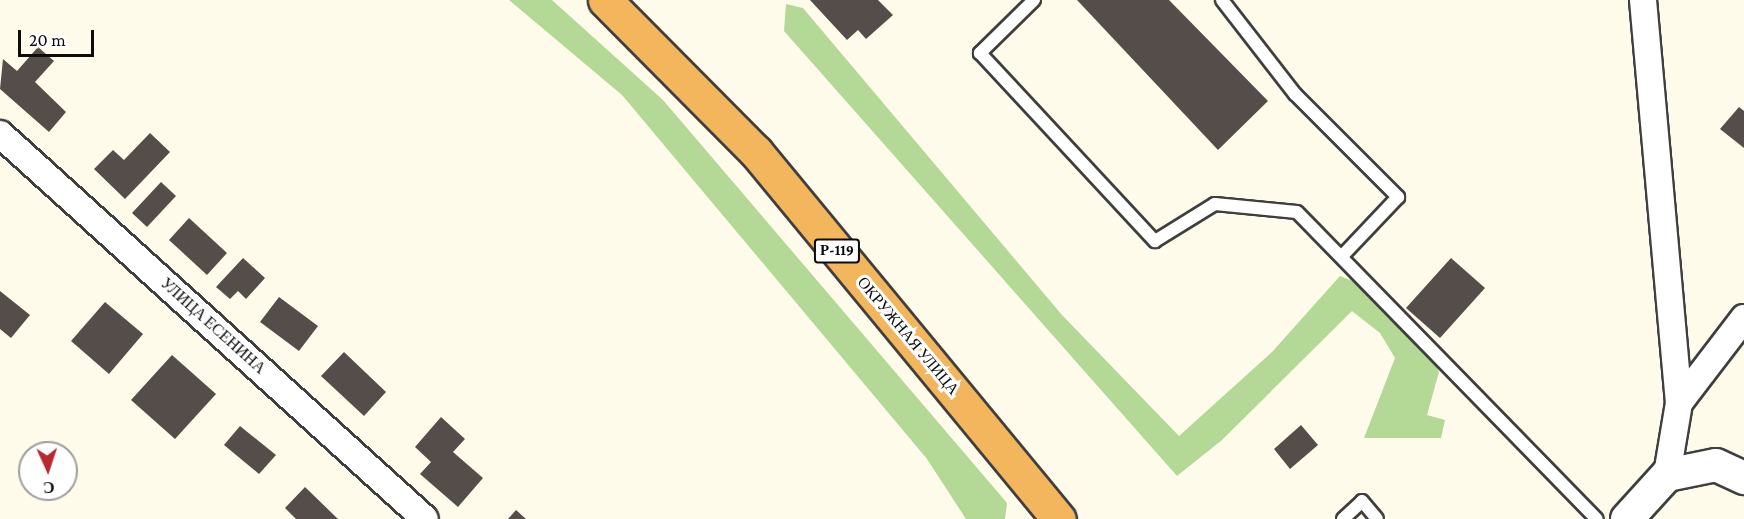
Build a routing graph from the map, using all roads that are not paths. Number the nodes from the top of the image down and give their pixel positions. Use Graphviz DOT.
graph roads {
  1 [pos="605,0"];
  2 [pos="1034,0"];
  3 [pos="1222,0"];
  4 [pos="1643,0"];
  5 [pos="0,134"];
  6 [pos="1343,255"];
  7 [pos="1744,318"];
  8 [pos="1679,403"];
  9 [pos="1667,476"];
  10 [pos="1744,478"];
  11 [pos="425,519"];
  12 [pos="1059,519"];
  13 [pos="1343,519"];
  14 [pos="1377,519"];
  15 [pos="1597,519"];
  16 [pos="1627,519"];
  1 -- 12 [label="highway, ОКРУЖНАЯ УЛИЦА / Р-119"];
  2 -- 6 [label="lane"];
  3 -- 6 [label="lane"];
  4 -- 8 [label="street"];
  5 -- 11 [label="street, УЛИЦА ЕСЕНИНА"];
  6 -- 15 [label="lane"];
  7 -- 8 [label="street"];
  8 -- 9 [label="street"];
  9 -- 10 [label="street"];
  9 -- 16 [label="street"];
  13 -- 14 [label="lane"];
}
